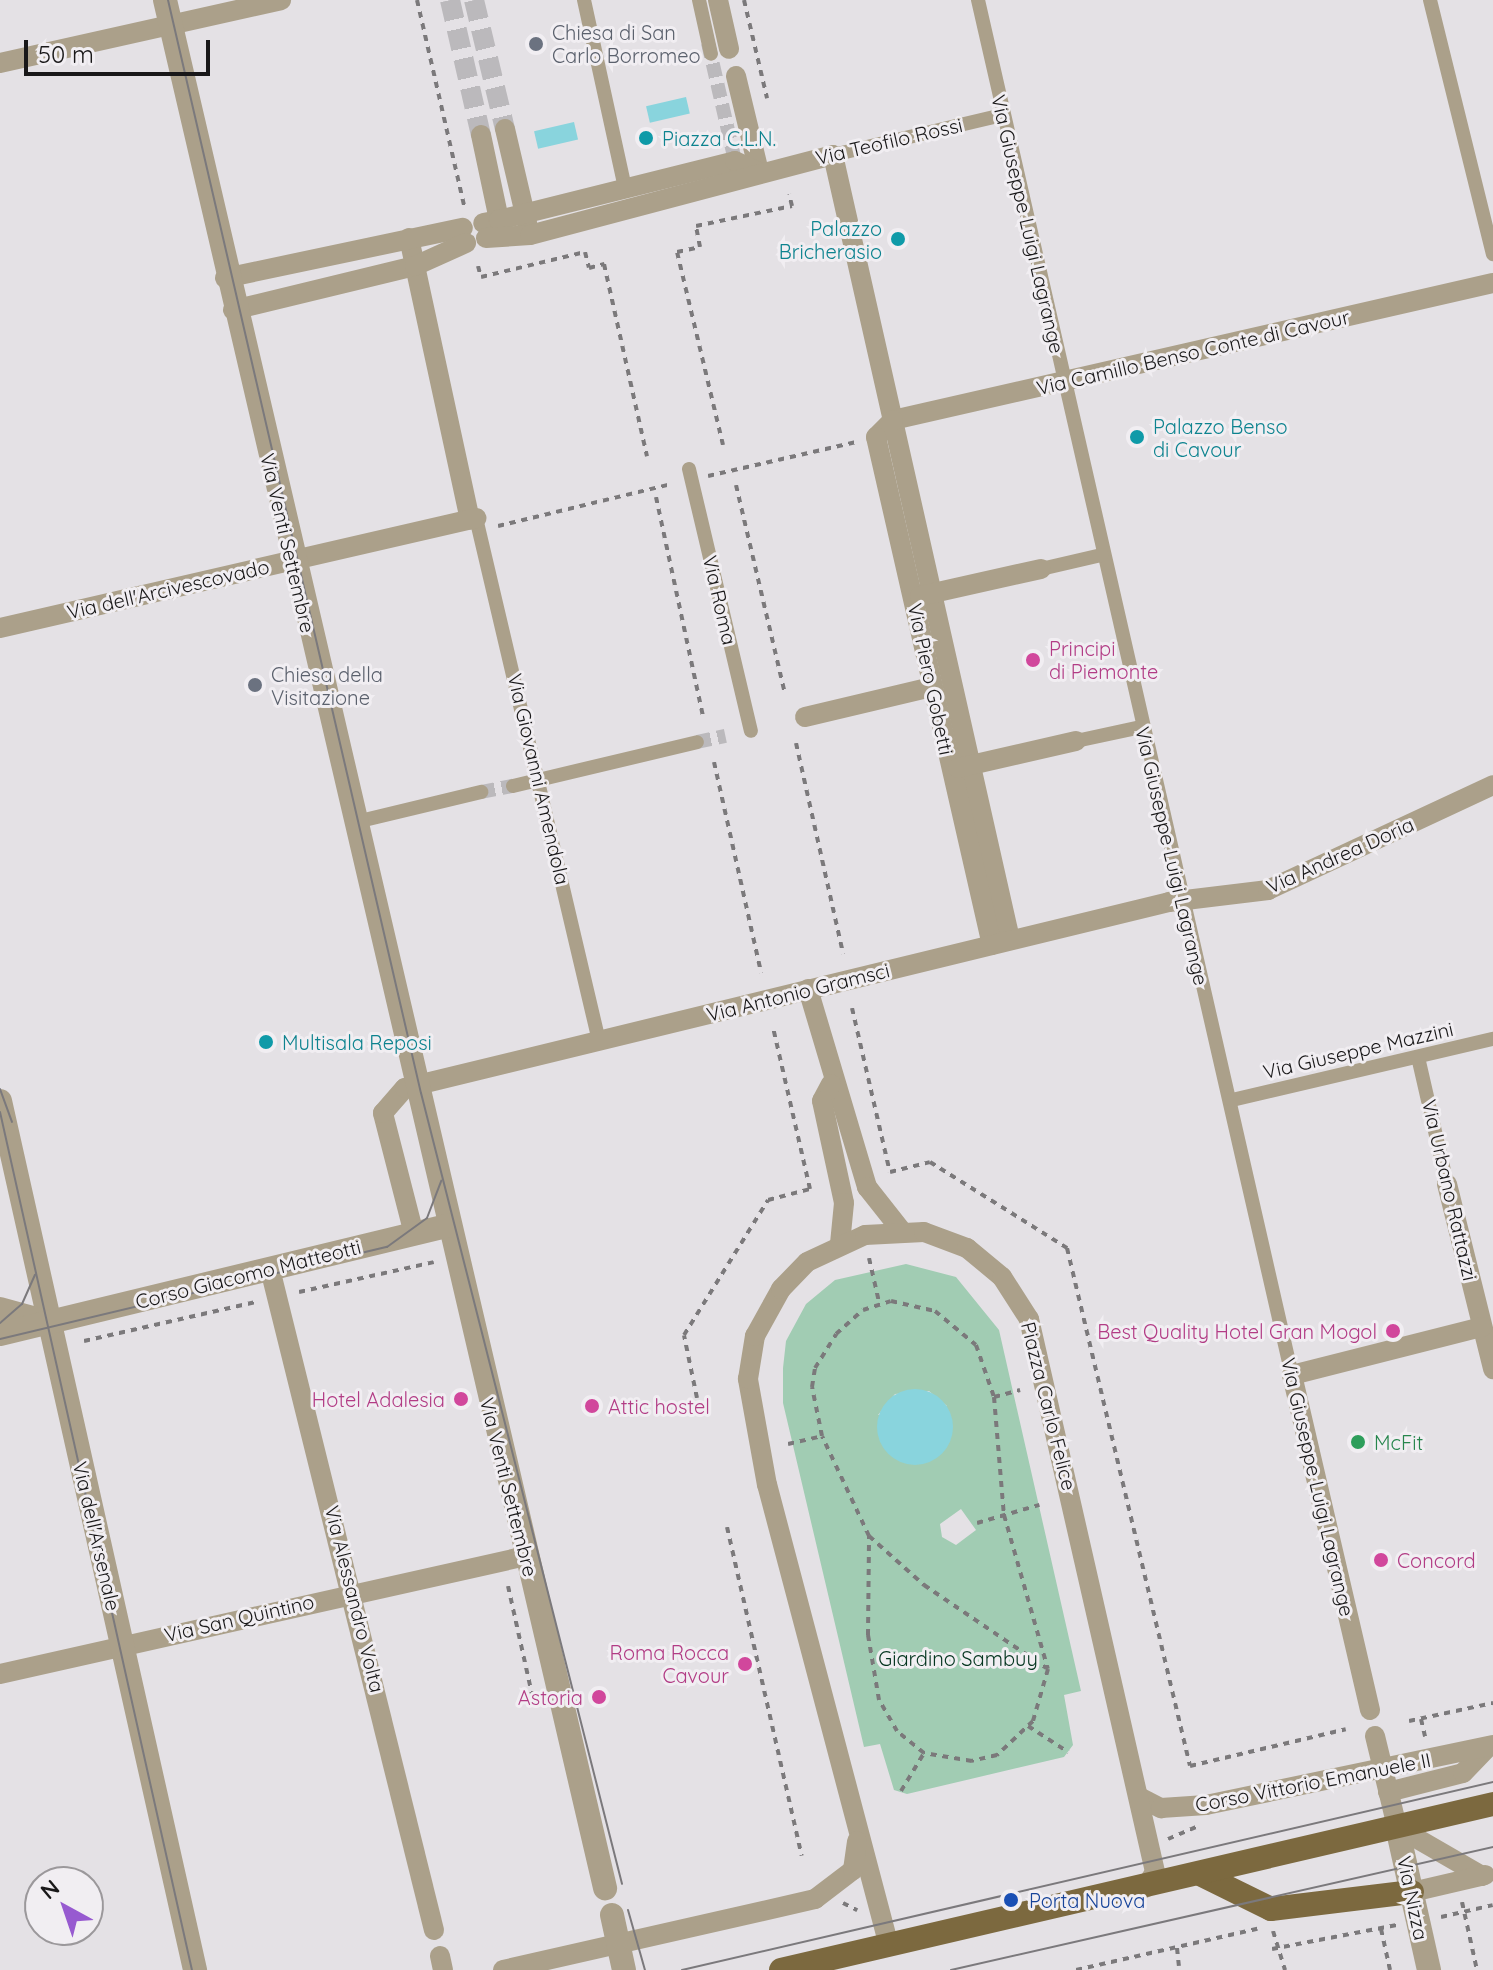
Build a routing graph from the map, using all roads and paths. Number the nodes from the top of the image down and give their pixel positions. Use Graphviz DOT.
graph roads {
  1 [pos="165,0"];
  2 [pos="281,0"];
  3 [pos="417,0"];
  4 [pos="584,0"];
  5 [pos="699,0"];
  6 [pos="718,0"];
  7 [pos="744,0"];
  8 [pos="978,0"];
  9 [pos="1430,0"];
  10 [pos="170,27"];
  11 [pos="720,52"];
  12 [pos="0,63"];
  13 [pos="736,76"];
  14 [pos="769,109"];
  15 [pos="1002,115"];
  16 [pos="505,129"];
  17 [pos="481,135"];
  18 [pos="833,155"];
  19 [pos="767,170"];
  20 [pos="625,188"];
  21 [pos="789,194"];
  22 [pos="525,213"];
  23 [pos="481,228"];
  24 [pos="530,235"];
  25 [pos="409,238"];
  26 [pos="1493,254"];
  27 [pos="415,266"];
  28 [pos="478,266"];
  29 [pos="225,278"];
  30 [pos="1493,283"];
  31 [pos="233,310"];
  32 [pos="1063,382"];
  33 [pos="893,420"];
  34 [pos="723,445"];
  35 [pos="647,456"];
  36 [pos="749,466"];
  37 [pos="689,469"];
  38 [pos="729,471"];
  39 [pos="736,485"];
  40 [pos="656,497"];
  41 [pos="473,519"];
  42 [pos="1101,555"];
  43 [pos="291,561"];
  44 [pos="1041,569"];
  45 [pos="922,595"];
  46 [pos="0,628"];
  47 [pos="932,687"];
  48 [pos="785,694"];
  49 [pos="703,717"];
  50 [pos="805,717"];
  51 [pos="1141,727"];
  52 [pos="751,731"];
  53 [pos="1076,741"];
  54 [pos="697,742"];
  55 [pos="796,743"];
  56 [pos="714,762"];
  57 [pos="960,768"];
  58 [pos="540,780"];
  59 [pos="1493,785"];
  60 [pos="513,786"];
  61 [pos="481,792"];
  62 [pos="356,822"];
  63 [pos="1181,901"];
  64 [pos="1001,942"];
  65 [pos="843,954"];
  66 [pos="761,973"];
  67 [pos="808,989"];
  68 [pos="852,1008"];
  69 [pos="773,1028"];
  70 [pos="1493,1039"];
  71 [pos="599,1041"];
  72 [pos="1418,1057"];
  73 [pos="831,1084"];
  74 [pos="415,1085"];
  75 [pos="1232,1100"];
  76 [pos="0,1101"];
  77 [pos="1447,1184"];
  78 [pos="448,1226"];
  79 [pos="901,1230"];
  80 [pos="414,1234"];
  81 [pos="865,1235"];
  82 [pos="840,1244"];
  83 [pos="447,1265"];
  84 [pos="270,1269"];
  85 [pos="277,1297"];
  86 [pos="879,1302"];
  87 [pos="0,1309"];
  88 [pos="49,1323"];
  89 [pos="1482,1327"];
  90 [pos="0,1334"];
  91 [pos="54,1348"];
  92 [pos="1493,1369"];
  93 [pos="1292,1375"];
  94 [pos="1020,1390"];
  95 [pos="994,1397"];
  96 [pos="697,1398"];
  97 [pos="822,1436"];
  98 [pos="788,1444"];
  99 [pos="1039,1505"];
  100 [pos="1004,1515"];
  101 [pos="977,1523"];
  102 [pos="727,1527"];
  103 [pos="869,1536"];
  104 [pos="526,1556"];
  105 [pos="355,1593"];
  106 [pos="122,1646"];
  107 [pos="1048,1669"];
  108 [pos="0,1674"];
  109 [pos="1493,1703"];
  110 [pos="1370,1710"];
  111 [pos="1421,1719"];
  112 [pos="1409,1721"];
  113 [pos="1028,1726"];
  114 [pos="1346,1729"];
  115 [pos="1375,1736"];
  116 [pos="1426,1742"];
  117 [pos="1491,1746"];
  118 [pos="1068,1752"];
  119 [pos="924,1753"];
  120 [pos="1382,1771"];
  121 [pos="901,1791"];
  122 [pos="1388,1792"];
  123 [pos="1139,1797"];
  124 [pos="1493,1804"];
  125 [pos="1397,1827"];
  126 [pos="858,1829"];
  127 [pos="802,1856"];
  128 [pos="1200,1874"];
  129 [pos="1487,1874"];
  130 [pos="605,1888"];
  131 [pos="1145,1888"];
  132 [pos="1412,1892"];
  133 [pos="1493,1905"];
  134 [pos="1463,1913"];
  135 [pos="612,1915"];
  136 [pos="1451,1915"];
  137 [pos="434,1930"];
  138 [pos="618,1944"];
  139 [pos="889,1946"];
  140 [pos="1279,1946"];
  141 [pos="1177,1948"];
  142 [pos="1272,1949"];
  143 [pos="1179,1966"];
  144 [pos="195,1970"];
  145 [pos="503,1970"];
  146 [pos="624,1970"];
  147 [pos="781,1970"];
  148 [pos="1076,1970"];
  149 [pos="1285,1970"];
  150 [pos="1390,1970"];
  151 [pos="1429,1970"];
  152 [pos="1477,1970"];
  1 -- 10 [label="street, Via Venti Settembre"];
  2 -- 10 [label="street"];
  3 -- 23 [label="path"];
  4 -- 20 [label="street"];
  5 -- 11 [label="street"];
  6 -- 11 [label="street"];
  7 -- 14 [label="path"];
  8 -- 15 [label="street, Via Giuseppe Luigi Lagrange"];
  9 -- 26 [label="street"];
  10 -- 12 [label="street"];
  10 -- 29 [label="street, Via Venti Settembre"];
  13 -- 19 [label="street"];
  15 -- 18 [label="street, Via Teofilo Rossi"];
  15 -- 32 [label="street, Via Giuseppe Luigi Lagrange"];
  16 -- 22 [label="street"];
  17 -- 23 [label="street"];
  18 -- 19 [label="street, Via Teofilo Rossi"];
  18 -- 33 [label="street"];
  19 -- 20 [label="street"];
  19 -- 24 [label="street"];
  20 -- 22 [label="street"];
  21 -- 34 [label="path"];
  22 -- 23 [label="street"];
  22 -- 24 [label="street"];
  23 -- 24 [label="street"];
  23 -- 25 [label="street"];
  23 -- 27 [label="street"];
  25 -- 27 [label="street, Via Giovanni Amendola"];
  25 -- 29 [label="street"];
  27 -- 31 [label="street"];
  27 -- 41 [label="street, Via Giovanni Amendola"];
  28 -- 35 [label="path"];
  29 -- 31 [label="street, Via Venti Settembre"];
  30 -- 32 [label="street, Via Camillo Benso Conte di Cavour"];
  31 -- 43 [label="street, Via Venti Settembre"];
  32 -- 33 [label="street, Via Camillo Benso Conte di Cavour"];
  32 -- 42 [label="street, Via Giuseppe Luigi Lagrange"];
  33 -- 45 [label="street, Via Piero Gobetti"];
  36 -- 38 [label="path"];
  37 -- 52 [label="street, Via Roma"];
  39 -- 48 [label="path"];
  40 -- 49 [label="path"];
  41 -- 43 [label="street, Via dell'Arcivescovado"];
  41 -- 58 [label="street, Via Giovanni Amendola"];
  42 -- 44 [label="street"];
  42 -- 51 [label="street, Via Giuseppe Luigi Lagrange"];
  43 -- 46 [label="street, Via dell'Arcivescovado"];
  43 -- 62 [label="street, Via Venti Settembre"];
  44 -- 45 [label="street"];
  45 -- 47 [label="street, Via Piero Gobetti"];
  45 -- 57 [label="street"];
  47 -- 50 [label="street"];
  47 -- 57 [label="street, Via Piero Gobetti"];
  51 -- 53 [label="street"];
  51 -- 63 [label="street, Via Giuseppe Luigi Lagrange"];
  53 -- 57 [label="street"];
  54 -- 58 [label="street"];
  55 -- 65 [label="path"];
  56 -- 66 [label="path"];
  57 -- 64 [label="street, Via Piero Gobetti"];
  58 -- 60 [label="street"];
  58 -- 71 [label="street, Via Giovanni Amendola"];
  59 -- 63 [label="street, Via Andrea Doria"];
  61 -- 62 [label="street"];
  62 -- 74 [label="street, Via Venti Settembre"];
  63 -- 64 [label="street, Via Antonio Gramsci"];
  63 -- 75 [label="street, Via Giuseppe Luigi Lagrange"];
  64 -- 67 [label="street, Via Antonio Gramsci"];
  67 -- 71 [label="street, Via Antonio Gramsci"];
  67 -- 73 [label="street"];
  68 -- 114 [label="path"];
  69 -- 96 [label="path"];
  70 -- 72 [label="street, Via Giuseppe Mazzini"];
  71 -- 74 [label="street, Via Antonio Gramsci"];
  72 -- 75 [label="street, Via Giuseppe Mazzini"];
  72 -- 77 [label="street, Via Urbano Rattazzi"];
  73 -- 79 [label="street"];
  73 -- 82 [label="street"];
  74 -- 78 [label="street, Via Venti Settembre"];
  74 -- 80 [label="street"];
  75 -- 93 [label="street, Via Giuseppe Luigi Lagrange"];
  76 -- 88 [label="street, Via dell'Arsenale"];
  77 -- 89 [label="street, Via Urbano Rattazzi"];
  78 -- 80 [label="street, Corso Giacomo Matteotti"];
  78 -- 104 [label="street, Via Venti Settembre"];
  79 -- 81 [label="street, Piazza Carlo Felice"];
  79 -- 123 [label="street, Piazza Carlo Felice"];
  80 -- 84 [label="street, Corso Giacomo Matteotti"];
  81 -- 82 [label="street, Piazza Carlo Felice"];
  81 -- 86 [label="path"];
  82 -- 126 [label="street, Piazza Carlo Felice"];
  83 -- 85 [label="path"];
  84 -- 85 [label="street, Via Alessandro Volta"];
  84 -- 88 [label="street, Corso Giacomo Matteotti"];
  85 -- 91 [label="path"];
  85 -- 105 [label="street, Via Alessandro Volta"];
  86 -- 95 [label="path"];
  86 -- 97 [label="path"];
  87 -- 88 [label="street, Corso Giacomo Matteotti"];
  88 -- 90 [label="street, Corso Giacomo Matteotti"];
  88 -- 91 [label="street, Via dell'Arsenale"];
  89 -- 92 [label="street, Via Urbano Rattazzi"];
  89 -- 93 [label="street"];
  91 -- 106 [label="street, Via dell'Arsenale"];
  93 -- 110 [label="street, Via Giuseppe Luigi Lagrange"];
  94 -- 95 [label="path"];
  95 -- 100 [label="path"];
  97 -- 98 [label="path"];
  97 -- 103 [label="path"];
  99 -- 100 [label="path"];
  100 -- 101 [label="path"];
  100 -- 107 [label="path"];
  102 -- 127 [label="path"];
  103 -- 107 [label="path"];
  103 -- 119 [label="path"];
  104 -- 105 [label="street, Via San Quintino"];
  104 -- 130 [label="street, Via Venti Settembre"];
  105 -- 106 [label="street, Via San Quintino"];
  105 -- 137 [label="street, Via Alessandro Volta"];
  106 -- 108 [label="street, Via San Quintino"];
  106 -- 144 [label="street, Via dell'Arsenale"];
  107 -- 113 [label="path"];
  109 -- 111 [label="path"];
  111 -- 112 [label="path"];
  111 -- 116 [label="path"];
  113 -- 118 [label="path"];
  113 -- 119 [label="path"];
  115 -- 120 [label="street"];
  117 -- 120 [label="street, Corso Vittorio Emanuele II"];
  117 -- 122 [label="street, Corso Vittorio Emanuele II"];
  119 -- 121 [label="path"];
  120 -- 122 [label="street"];
  120 -- 123 [label="street, Corso Vittorio Emanuele II"];
  122 -- 125 [label="street"];
  123 -- 131 [label="street, Piazza Carlo Felice"];
  124 -- 125 [label="main road"];
  125 -- 128 [label="main road"];
  125 -- 129 [label="street"];
  125 -- 132 [label="street, Via Nizza"];
  126 -- 138 [label="street"];
  126 -- 139 [label="street, Piazza Carlo Felice"];
  128 -- 131 [label="main road"];
  128 -- 132 [label="main road"];
  129 -- 132 [label="street"];
  131 -- 139 [label="main road"];
  132 -- 151 [label="street, Via Nizza"];
  133 -- 134 [label="path"];
  134 -- 136 [label="path"];
  134 -- 152 [label="path"];
  135 -- 138 [label="street"];
  138 -- 145 [label="street"];
  138 -- 146 [label="street"];
  139 -- 147 [label="main road"];
  140 -- 141 [label="path"];
  140 -- 142 [label="path"];
  140 -- 149 [label="path"];
  140 -- 150 [label="path"];
  141 -- 143 [label="path"];
  141 -- 148 [label="path"];
}
